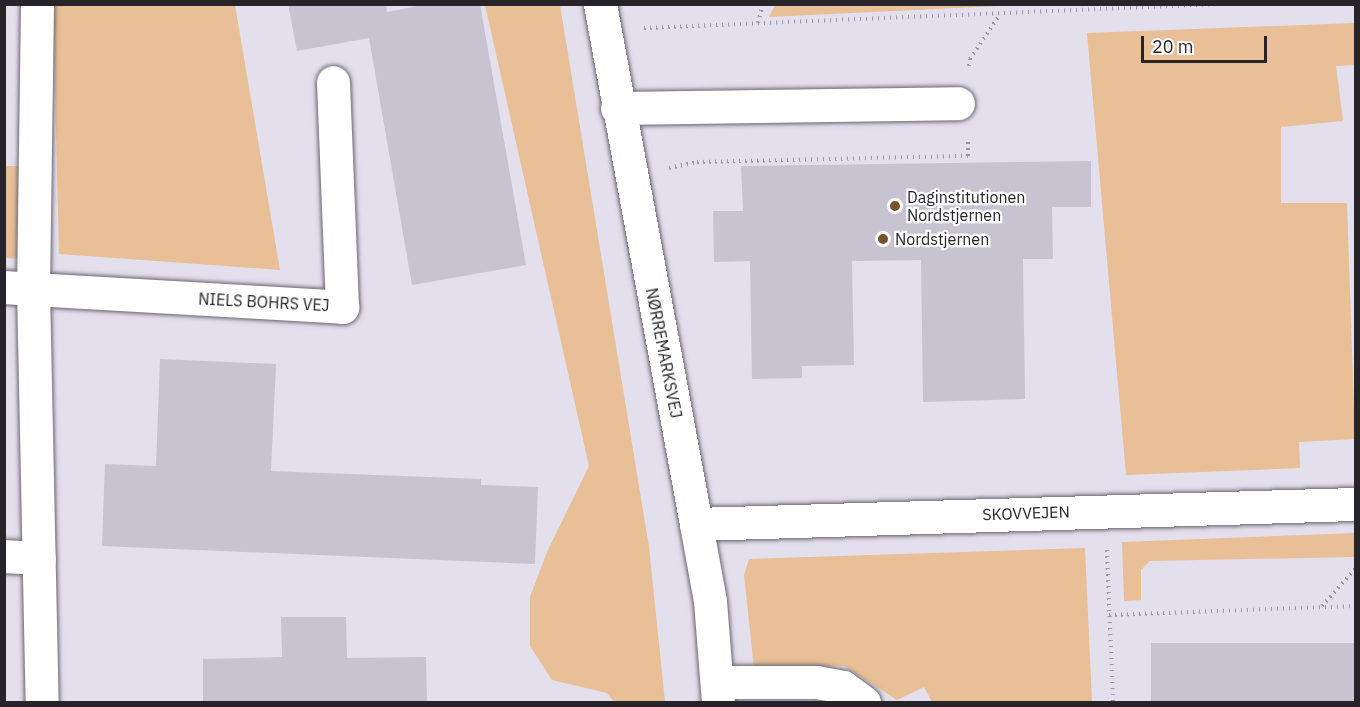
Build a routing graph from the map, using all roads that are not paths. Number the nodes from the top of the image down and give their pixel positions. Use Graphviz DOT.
graph roads {
  1 [pos="37,4"];
  2 [pos="602,17"];
  3 [pos="333,82"];
  4 [pos="958,103"];
  5 [pos="617,108"];
  6 [pos="19,288"];
  7 [pos="1356,504"];
  8 [pos="696,524"];
  9 [pos="4,556"];
  10 [pos="39,558"];
  11 [pos="717,692"];
  12 [pos="42,702"];
  13 [pos="864,702"];
  1 -- 6 [label="street"];
  2 -- 5 [label="street, NØRREMARKSVEJ"];
  3 -- 6 [label="street, NIELS BOHRS VEJ"];
  4 -- 5 [label="street"];
  5 -- 8 [label="street, NØRREMARKSVEJ"];
  6 -- 10 [label="street"];
  7 -- 8 [label="street, SKOVVEJEN"];
  8 -- 11 [label="street, NØRREMARKSVEJ"];
  9 -- 10 [label="street"];
  10 -- 12 [label="street"];
  11 -- 13 [label="street"];
}
